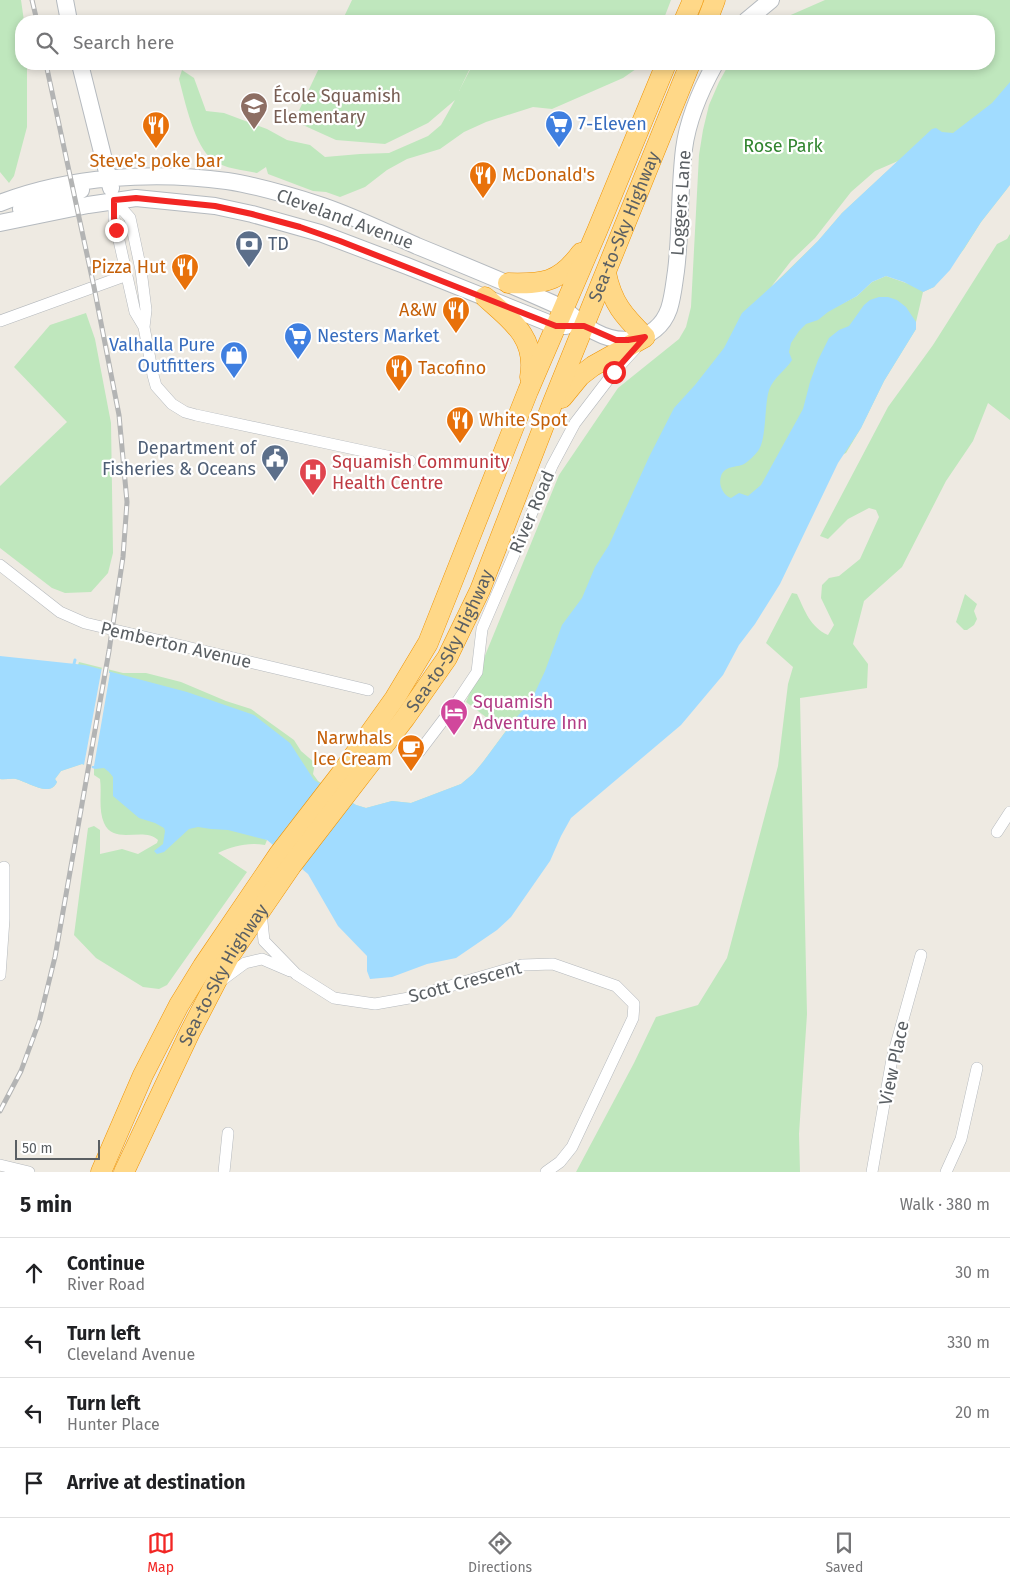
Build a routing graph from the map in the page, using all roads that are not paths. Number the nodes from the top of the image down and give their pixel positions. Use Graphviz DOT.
graph roads {
  1 [pos="65,0"];
  2 [pos="693,0"];
  3 [pos="716,0"];
  4 [pos="771,0"];
  5 [pos="68,15"];
  6 [pos="687,15"];
  7 [pos="710,15"];
  8 [pos="753,15"];
  9 [pos="81,70"];
  10 [pos="663,70"];
  11 [pos="688,70"];
  12 [pos="712,70"];
  13 [pos="108,178"];
  14 [pos="228,182"];
  15 [pos="114,200"];
  16 [pos="0,202"];
  17 [pos="0,222"];
  18 [pos="596,231"];
  19 [pos="606,273"];
  20 [pos="127,275"];
  21 [pos="508,283"];
  22 [pos="485,297"];
  23 [pos="559,317"];
  24 [pos="0,321"];
  25 [pos="584,326"];
  26 [pos="144,327"];
  27 [pos="645,337"];
  28 [pos="528,391"];
  29 [pos="545,422"];
  30 [pos="410,461"];
  31 [pos="0,566"];
  32 [pos="368,690"];
  33 [pos="419,752"];
  34 [pos="347,780"];
  35 [pos="1010,812"];
  36 [pos="997,832"];
  37 [pos="285,860"];
  38 [pos="4,866"];
  39 [pos="260,910"];
  40 [pos="921,955"];
  41 [pos="296,974"];
  42 [pos="0,975"];
  43 [pos="212,988"];
  44 [pos="977,1068"];
  45 [pos="228,1133"];
  46 [pos="0,1166"];
  47 [pos="29,1172"];
  48 [pos="101,1172"];
  49 [pos="109,1172"];
  50 [pos="124,1172"];
  51 [pos="224,1172"];
  52 [pos="546,1172"];
  53 [pos="872,1172"];
  54 [pos="946,1172"];
  1 -- 5 [label="street"];
  2 -- 6 [label="highway"];
  3 -- 7 [label="highway"];
  4 -- 8 [label="street"];
  9 -- 13 [label="street"];
  10 -- 18 [label="highway, Sea-to-Sky Highway"];
  11 -- 19 [label="highway, Sea-to-Sky Highway"];
  12 -- 27 [label="street, Loggers Lane"];
  13 -- 14 [label="street, Cleveland Avenue"];
  13 -- 15 [label="street"];
  13 -- 16 [label="street, Cleveland Avenue"];
  13 -- 17 [label="street"];
  14 -- 15 [label="street"];
  14 -- 21 [label="street, Cleveland Avenue"];
  15 -- 17 [label="street, Cleveland Avenue"];
  15 -- 20 [label="street"];
  15 -- 22 [label="street, Cleveland Avenue"];
  15 -- 26 [label="street"];
  18 -- 21 [label="highway"];
  18 -- 23 [label="highway, Sea-to-Sky Highway"];
  19 -- 25 [label="highway, Sea-to-Sky Highway"];
  19 -- 27 [label="highway"];
  20 -- 24 [label="street"];
  20 -- 26 [label="street"];
  21 -- 23 [label="street, Cleveland Avenue"];
  22 -- 23 [label="street, Cleveland Avenue"];
  22 -- 28 [label="highway"];
  23 -- 25 [label="street, Cleveland Avenue"];
  23 -- 28 [label="highway, Sea-to-Sky Highway"];
  25 -- 27 [label="street, Cleveland Avenue"];
  25 -- 29 [label="highway, Sea-to-Sky Highway"];
  26 -- 30 [label="street"];
  27 -- 29 [label="highway"];
  27 -- 33 [label="street, River Road"];
  28 -- 34 [label="highway, Sea-to-Sky Highway"];
  29 -- 34 [label="highway, Sea-to-Sky Highway"];
  31 -- 32 [label="street, Pemberton Avenue"];
  34 -- 37 [label="highway, Sea-to-Sky Highway"];
  35 -- 36 [label="street"];
  37 -- 39 [label="highway, Sea-to-Sky Highway"];
  37 -- 48 [label="highway, Sea-to-Sky Highway"];
  38 -- 42 [label="street"];
  39 -- 41 [label="street, Scott Crescent"];
  39 -- 43 [label="highway, Sea-to-Sky Highway"];
  40 -- 53 [label="street, View Place"];
  41 -- 43 [label="street"];
  41 -- 52 [label="street, Scott Crescent"];
  43 -- 49 [label="highway"];
  43 -- 50 [label="highway, Sea-to-Sky Highway"];
  44 -- 54 [label="street"];
  45 -- 51 [label="street"];
  46 -- 47 [label="street"];
}
